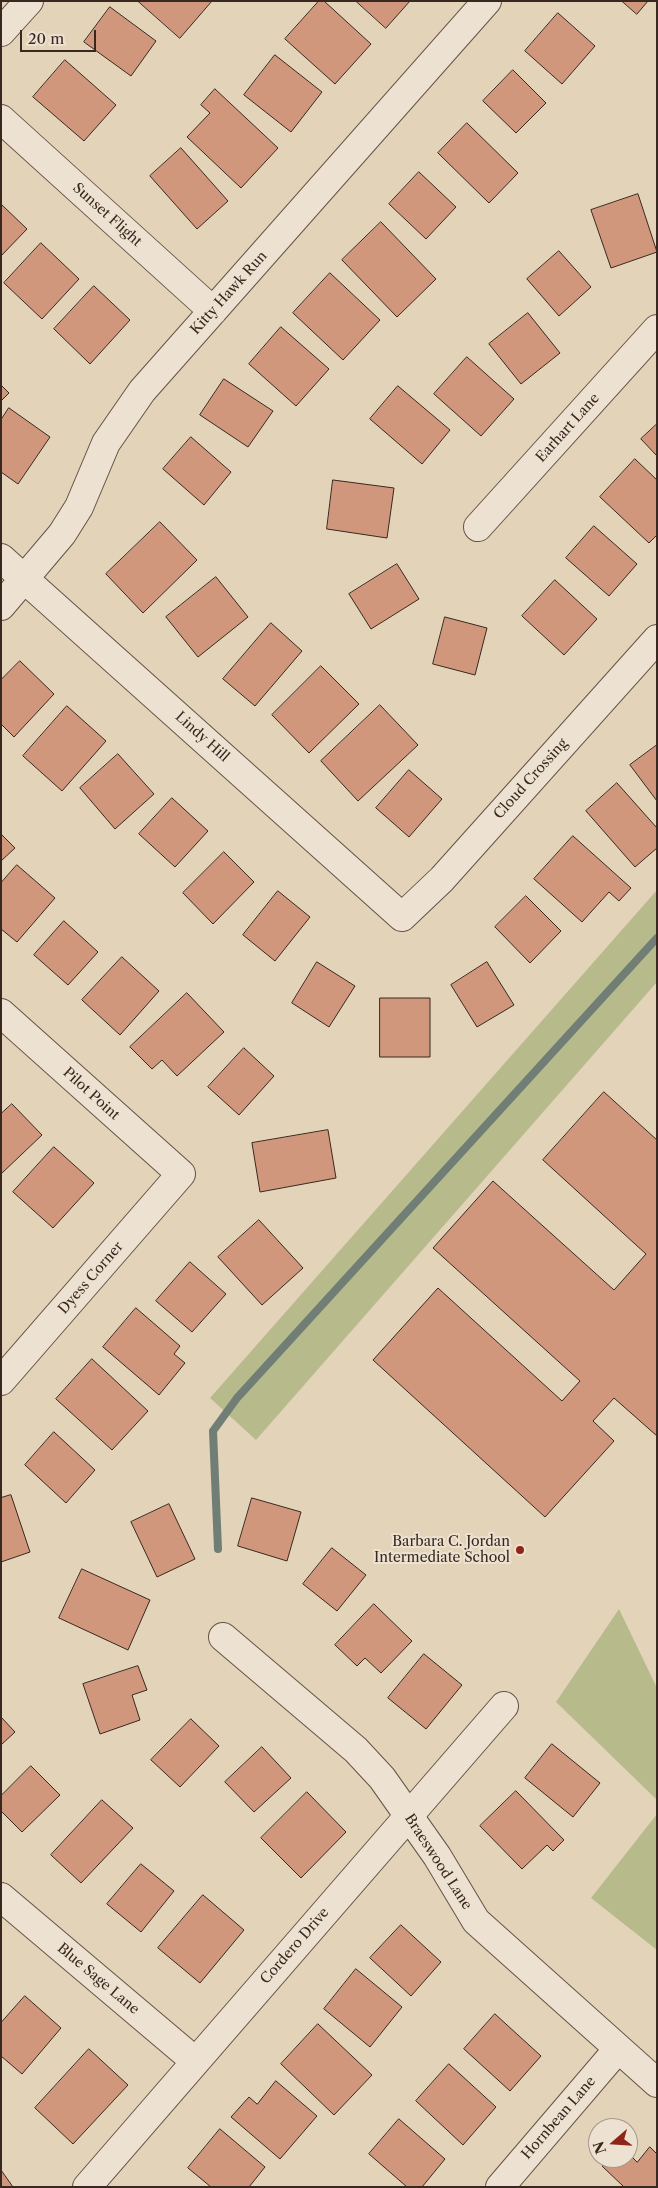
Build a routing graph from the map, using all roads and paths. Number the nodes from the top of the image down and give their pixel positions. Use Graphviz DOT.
graph roads {
  1 [pos="29,1"];
  2 [pos="488,1"];
  3 [pos="1,32"];
  4 [pos="1,119"];
  5 [pos="213,311"];
  6 [pos="657,329"];
  7 [pos="478,527"];
  8 [pos="1,558"];
  9 [pos="25,579"];
  10 [pos="1,606"];
  11 [pos="657,639"];
  12 [pos="402,917"];
  13 [pos="1,1013"];
  14 [pos="180,1174"];
  15 [pos="1,1381"];
  16 [pos="223,1637"];
  17 [pos="504,1706"];
  18 [pos="408,1815"];
  19 [pos="1,1897"];
  20 [pos="618,2050"];
  21 [pos="195,2061"];
  22 [pos="657,2083"];
  23 [pos="87,2187"];
  24 [pos="500,2187"];
  1 -- 3 [label="street"];
  2 -- 5 [label="street, Kitty Hawk Run"];
  4 -- 5 [label="street, Sunset Flight"];
  5 -- 9 [label="street, Kitty Hawk Run"];
  6 -- 7 [label="street, Earhart Lane"];
  8 -- 9 [label="street, Lindy Hill"];
  9 -- 10 [label="street, Kitty Hawk Run"];
  9 -- 12 [label="street, Lindy Hill"];
  11 -- 12 [label="street, Cloud Crossing"];
  13 -- 14 [label="street, Pilot Point"];
  14 -- 15 [label="street, Dyess Corner"];
  16 -- 18 [label="street, Braeswood Lane"];
  17 -- 18 [label="street, Cordero Drive"];
  18 -- 20 [label="street, Braeswood Lane"];
  18 -- 21 [label="street, Cordero Drive"];
  19 -- 21 [label="street, Blue Sage Lane"];
  20 -- 22 [label="street, Braeswood Lane"];
  20 -- 24 [label="street, Hornbean Lane"];
  21 -- 23 [label="street, Cordero Drive"];
}
